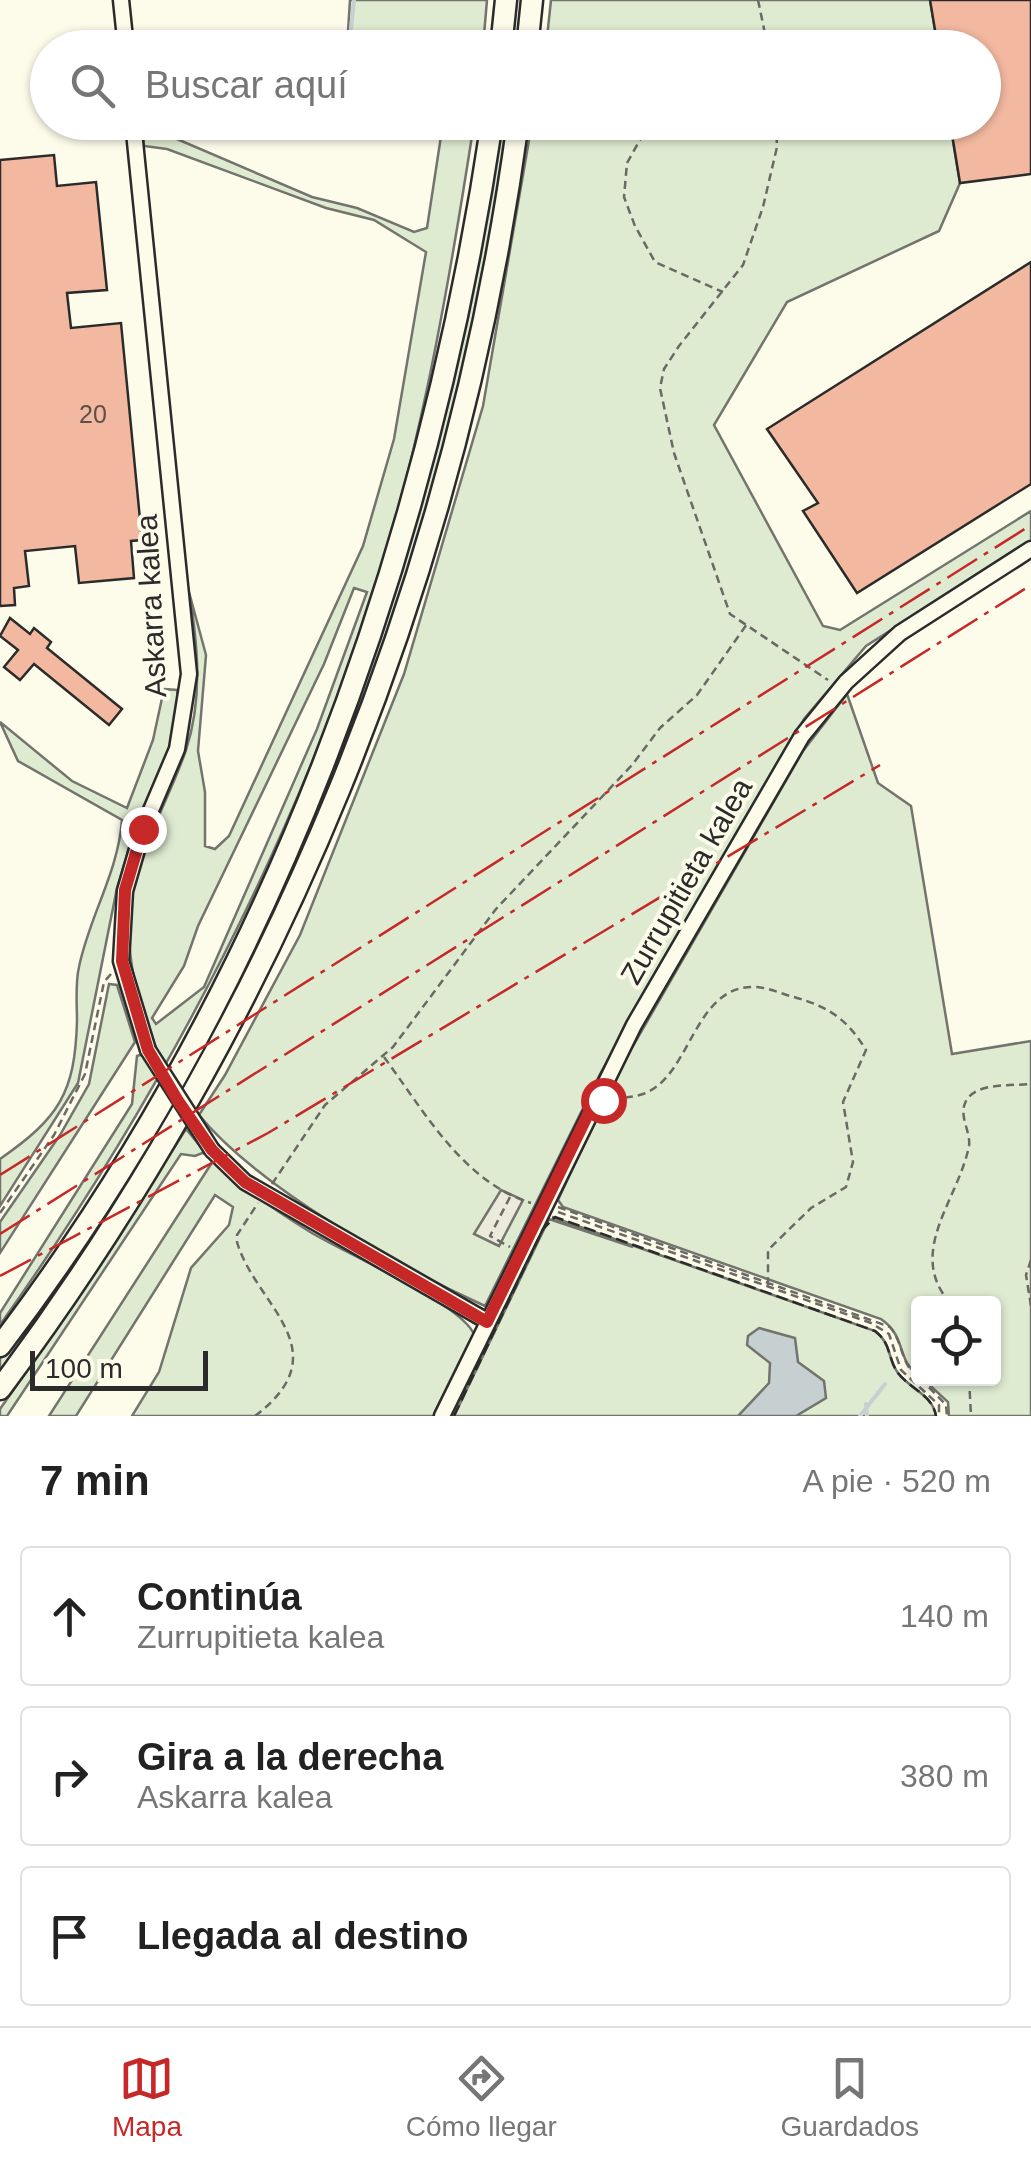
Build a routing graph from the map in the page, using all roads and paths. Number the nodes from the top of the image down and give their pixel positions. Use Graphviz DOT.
graph roads {
  1 [pos="121,0"];
  2 [pos="506,0"];
  3 [pos="532,0"];
  4 [pos="758,0"];
  5 [pos="124,30"];
  6 [pos="503,30"];
  7 [pos="529,30"];
  8 [pos="764,30"];
  9 [pos="136,140"];
  10 [pos="489,140"];
  11 [pos="515,140"];
  12 [pos="640,140"];
  13 [pos="777,140"];
  14 [pos="723,292"];
  15 [pos="1031,549"];
  16 [pos="747,624"];
  17 [pos="839,690"];
  18 [pos="122,961"];
  19 [pos="383,1056"];
  20 [pos="1031,1084"];
  21 [pos="594,1102"];
  22 [pos="264,1194"];
  23 [pos="511,1195"];
  24 [pos="549,1207"];
  25 [pos="0,1213"];
  26 [pos="520,1252"];
  27 [pos="1031,1260"];
  28 [pos="768,1285"];
  29 [pos="944,1296"];
  30 [pos="1031,1306"];
  31 [pos="487,1322"];
  32 [pos="0,1346"];
  33 [pos="911,1370"];
  34 [pos="927,1386"];
  35 [pos="969,1386"];
  36 [pos="0,1389"];
  37 [pos="255,1416"];
  38 [pos="442,1416"];
  39 [pos="939,1416"];
  40 [pos="947,1416"];
  41 [pos="971,1416"];
  1 -- 5 [label="street"];
  2 -- 6 [label="highway"];
  3 -- 7 [label="highway"];
  4 -- 8 [label="path"];
  9 -- 18 [label="street, Askarra kalea"];
  10 -- 32 [label="highway"];
  11 -- 36 [label="highway"];
  12 -- 14 [label="path"];
  13 -- 14 [label="path"];
  14 -- 16 [label="path"];
  15 -- 17 [label="street, Zurrupitieta kalea"];
  16 -- 17 [label="path"];
  16 -- 19 [label="path"];
  17 -- 21 [label="street, Zurrupitieta kalea"];
  18 -- 22 [label="street, Askarra kalea, bridge"];
  18 -- 25 [label="path"];
  19 -- 22 [label="path"];
  19 -- 23 [label="path"];
  20 -- 29 [label="path"];
  21 -- 24 [label="street, Zurrupitieta kalea"];
  21 -- 28 [label="path"];
  22 -- 31 [label="street, Askarra kalea"];
  22 -- 37 [label="path"];
  23 -- 24 [label="path"];
  23 -- 26 [label="path"];
  24 -- 26 [label="street, Zurrupitieta kalea"];
  24 -- 28 [label="path"];
  26 -- 31 [label="street, Zurrupitieta kalea"];
  27 -- 30 [label="path"];
  28 -- 33 [label="path"];
  28 -- 39 [label="path"];
  31 -- 38 [label="street, Zurrupitieta kalea"];
  34 -- 40 [label="path"];
  35 -- 41 [label="path"];
}
